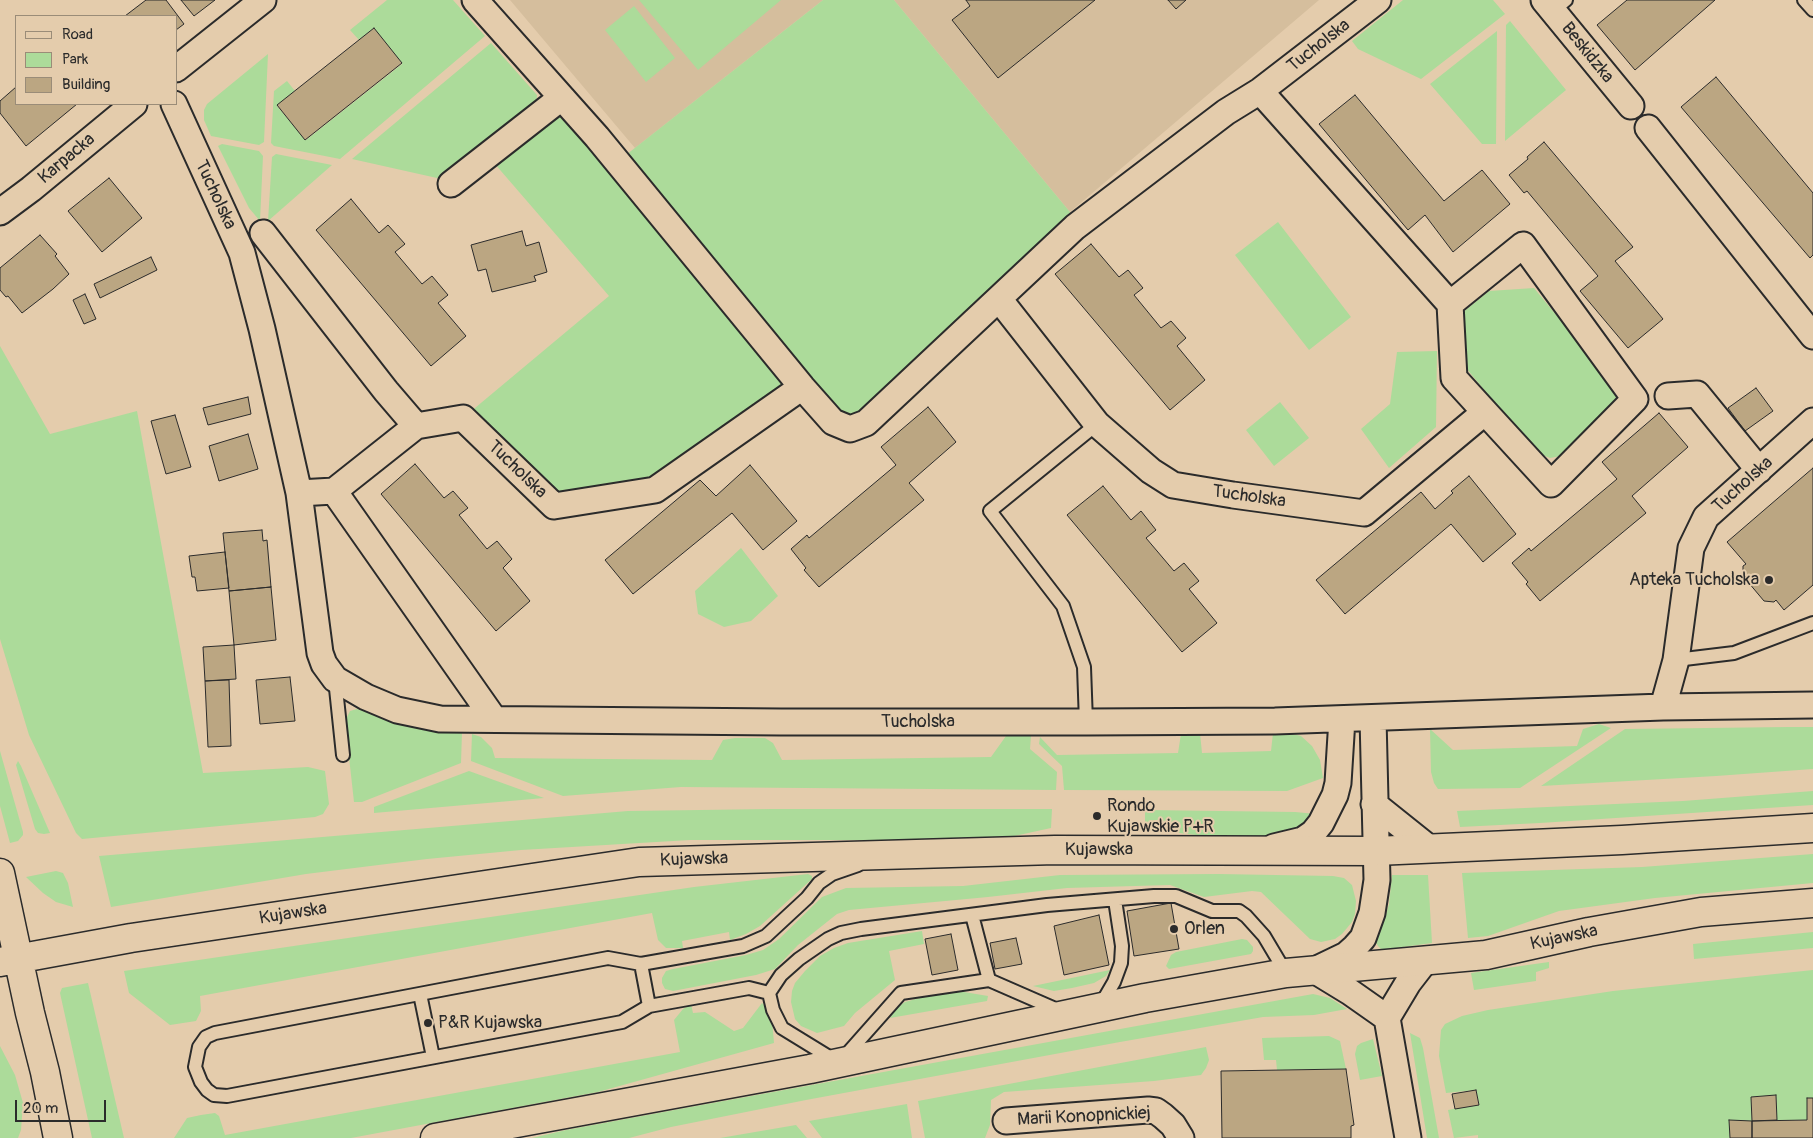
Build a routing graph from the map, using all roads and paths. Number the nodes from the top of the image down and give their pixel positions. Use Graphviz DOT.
graph roads {
  1 [pos="263,0"];
  2 [pos="474,0"];
  3 [pos="1378,0"];
  4 [pos="1804,0"];
  5 [pos="1554,4"];
  6 [pos="1813,10"];
  7 [pos="178,67"];
  8 [pos="1260,91"];
  9 [pos="561,98"];
  10 [pos="133,105"];
  11 [pos="174,105"];
  12 [pos="1630,106"];
  13 [pos="1648,128"];
  14 [pos="451,184"];
  15 [pos="0,212"];
  16 [pos="263,233"];
  17 [pos="999,299"];
  18 [pos="1450,304"];
  19 [pos="1813,336"];
  20 [pos="802,387"];
  21 [pos="1668,396"];
  22 [pos="1485,412"];
  23 [pos="1813,421"];
  24 [pos="1097,424"];
  25 [pos="416,426"];
  26 [pos="1759,470"];
  27 [pos="334,492"];
  28 [pos="299,493"];
  29 [pos="1813,622"];
  30 [pos="1676,660"];
  31 [pos="335,679"];
  32 [pos="1813,706"];
  33 [pos="1663,707"];
  34 [pos="1373,718"];
  35 [pos="494,719"];
  36 [pos="1342,719"];
  37 [pos="1086,722"];
  38 [pos="343,755"];
  39 [pos="1374,804"];
  40 [pos="1813,828"];
  41 [pos="1429,848"];
  42 [pos="1253,851"];
  43 [pos="1376,851"];
  44 [pos="899,854"];
  45 [pos="0,874"];
  46 [pos="1115,900"];
  47 [pos="1813,903"];
  48 [pos="972,915"];
  49 [pos="10,960"];
  50 [pos="1425,961"];
  51 [pos="641,964"];
  52 [pos="1314,970"];
  53 [pos="1286,972"];
  54 [pos="989,980"];
  55 [pos="769,993"];
  56 [pos="420,994"];
  57 [pos="649,1006"];
  58 [pos="1098,1008"];
  59 [pos="1068,1014"];
  60 [pos="1387,1018"];
  61 [pos="434,1057"];
  62 [pos="840,1063"];
  63 [pos="1006,1120"];
  64 [pos="58,1138"];
  65 [pos="435,1138"];
  66 [pos="1181,1138"];
  67 [pos="1408,1138"];
  1 -- 7 [label="street"];
  2 -- 9 [label="street, Tucholska"];
  3 -- 8 [label="street, Tucholska"];
  4 -- 6 [label="lane"];
  5 -- 12 [label="street, Beskidzka"];
  8 -- 17 [label="street, Tucholska"];
  8 -- 18 [label="street"];
  9 -- 14 [label="street"];
  9 -- 20 [label="street, Tucholska"];
  10 -- 15 [label="street, Karpacka"];
  11 -- 28 [label="street, Tucholska"];
  13 -- 19 [label="street"];
  16 -- 25 [label="street, Tucholska"];
  17 -- 20 [label="street, Tucholska"];
  17 -- 24 [label="street, Tucholska"];
  18 -- 22 [label="street"];
  18 -- 22 [label="street"];
  20 -- 25 [label="street, Tucholska"];
  21 -- 26 [label="street"];
  22 -- 24 [label="street, Tucholska"];
  23 -- 26 [label="street, Tucholska"];
  24 -- 37 [label="lane"];
  25 -- 27 [label="street, Tucholska"];
  26 -- 30 [label="street, Tucholska"];
  27 -- 28 [label="street"];
  27 -- 35 [label="street"];
  28 -- 31 [label="street, Tucholska"];
  29 -- 30 [label="lane"];
  30 -- 33 [label="street, Tucholska"];
  31 -- 35 [label="street, Tucholska"];
  31 -- 38 [label="lane"];
  32 -- 33 [label="street, Tucholska"];
  33 -- 34 [label="street, Tucholska"];
  34 -- 36 [label="street, Tucholska"];
  34 -- 39 [label="street"];
  35 -- 37 [label="street, Tucholska"];
  36 -- 37 [label="street, Tucholska"];
  36 -- 42 [label="street"];
  39 -- 41 [label="street"];
  39 -- 43 [label="street"];
  40 -- 41 [label="main road, Kujawska"];
  41 -- 43 [label="main road, Kujawska"];
  42 -- 43 [label="main road, Kujawska"];
  42 -- 44 [label="main road, Kujawska"];
  43 -- 52 [label="street, Kujawska"];
  44 -- 49 [label="main road, Kujawska"];
  44 -- 51 [label="lane"];
  45 -- 49 [label="main road"];
  46 -- 48 [label="lane"];
  46 -- 53 [label="lane"];
  46 -- 58 [label="lane"];
  47 -- 50 [label="main road, Kujawska"];
  48 -- 54 [label="lane"];
  48 -- 55 [label="lane"];
  49 -- 64 [label="main road"];
  50 -- 52 [label="main road, Kujawska"];
  50 -- 60 [label="street"];
  51 -- 56 [label="lane"];
  51 -- 57 [label="lane"];
  52 -- 53 [label="main road, Kujawska"];
  52 -- 60 [label="street"];
  53 -- 58 [label="main road, Kujawska"];
  54 -- 59 [label="lane"];
  54 -- 62 [label="lane"];
  55 -- 57 [label="lane"];
  55 -- 62 [label="lane"];
  56 -- 61 [label="lane"];
  56 -- 61 [label="lane"];
  57 -- 61 [label="lane"];
  58 -- 59 [label="main road, Kujawska"];
  59 -- 62 [label="main road, Kujawska"];
  60 -- 67 [label="street"];
  62 -- 65 [label="main road, Kujawska"];
  63 -- 66 [label="street, Marii Konopnickiej"];
}
